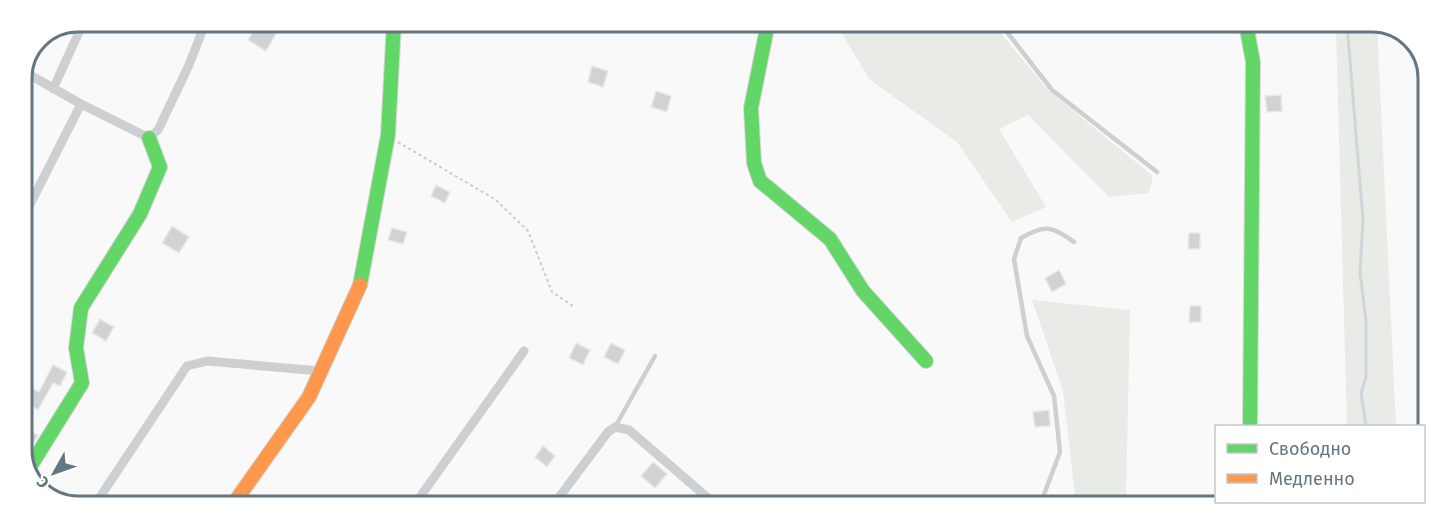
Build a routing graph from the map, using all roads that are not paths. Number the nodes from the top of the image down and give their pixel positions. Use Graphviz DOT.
graph roads {
  1 [pos="79,32"];
  2 [pos="202,32"];
  3 [pos="393,32"];
  4 [pos="766,32"];
  5 [pos="1007,32"];
  6 [pos="1247,32"];
  7 [pos="32,76"];
  8 [pos="53,89"];
  9 [pos="81,104"];
  10 [pos="149,138"];
  11 [pos="1157,172"];
  12 [pos="32,200"];
  13 [pos="1074,242"];
  14 [pos="524,351"];
  15 [pos="655,356"];
  16 [pos="926,361"];
  17 [pos="320,371"];
  18 [pos="1250,425"];
  19 [pos="615,427"];
  20 [pos="34,461"];
  21 [pos="101,496"];
  22 [pos="239,496"];
  23 [pos="421,496"];
  24 [pos="560,496"];
  25 [pos="706,496"];
  26 [pos="1043,496"];
  1 -- 8 [label="street"];
  2 -- 10 [label="street"];
  3 -- 17 [label="street"];
  4 -- 16 [label="street"];
  5 -- 11 [label="lane"];
  6 -- 18 [label="street"];
  7 -- 8 [label="street"];
  8 -- 9 [label="street"];
  9 -- 10 [label="street"];
  9 -- 12 [label="street"];
  10 -- 20 [label="street"];
  13 -- 26 [label="lane"];
  14 -- 23 [label="street"];
  15 -- 19 [label="lane"];
  17 -- 21 [label="street"];
  17 -- 22 [label="street"];
  19 -- 24 [label="street"];
  19 -- 25 [label="street"];
}
